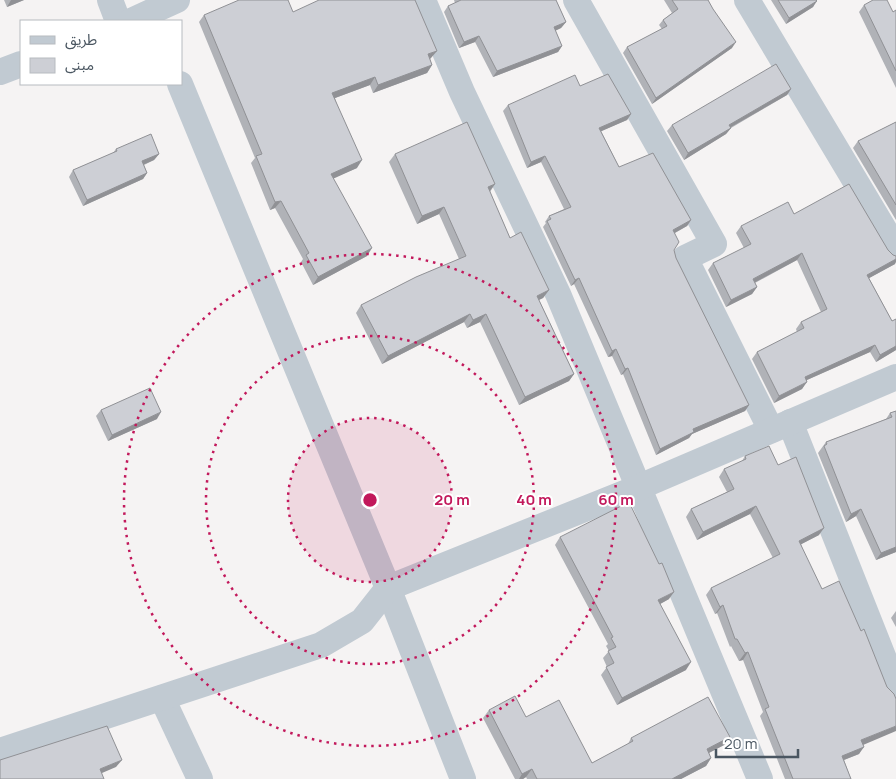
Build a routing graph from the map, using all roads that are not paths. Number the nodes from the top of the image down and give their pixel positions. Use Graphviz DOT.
graph roads {
  1 [pos="110,0"];
  2 [pos="177,0"];
  3 [pos="423,0"];
  4 [pos="576,0"];
  5 [pos="747,0"];
  6 [pos="145,18"];
  7 [pos="118,20"];
  8 [pos="20,64"];
  9 [pos="0,72"];
  10 [pos="180,85"];
  11 [pos="896,248"];
  12 [pos="896,377"];
  13 [pos="781,426"];
  14 [pos="637,488"];
  15 [pos="388,588"];
  16 [pos="896,689"];
  17 [pos="162,698"];
  18 [pos="0,751"];
  19 [pos="200,779"];
  20 [pos="464,779"];
  21 [pos="760,779"];
  1 -- 7 [label="street"];
  2 -- 6 [label="street"];
  3 -- 14 [label="street"];
  4 -- 13 [label="street"];
  5 -- 11 [label="street"];
  8 -- 9 [label="street"];
  10 -- 15 [label="street"];
  12 -- 13 [label="street"];
  13 -- 14 [label="street"];
  13 -- 16 [label="street"];
  14 -- 15 [label="street"];
  14 -- 21 [label="street"];
  15 -- 17 [label="street"];
  15 -- 20 [label="street"];
  17 -- 18 [label="street"];
  17 -- 19 [label="street"];
}
